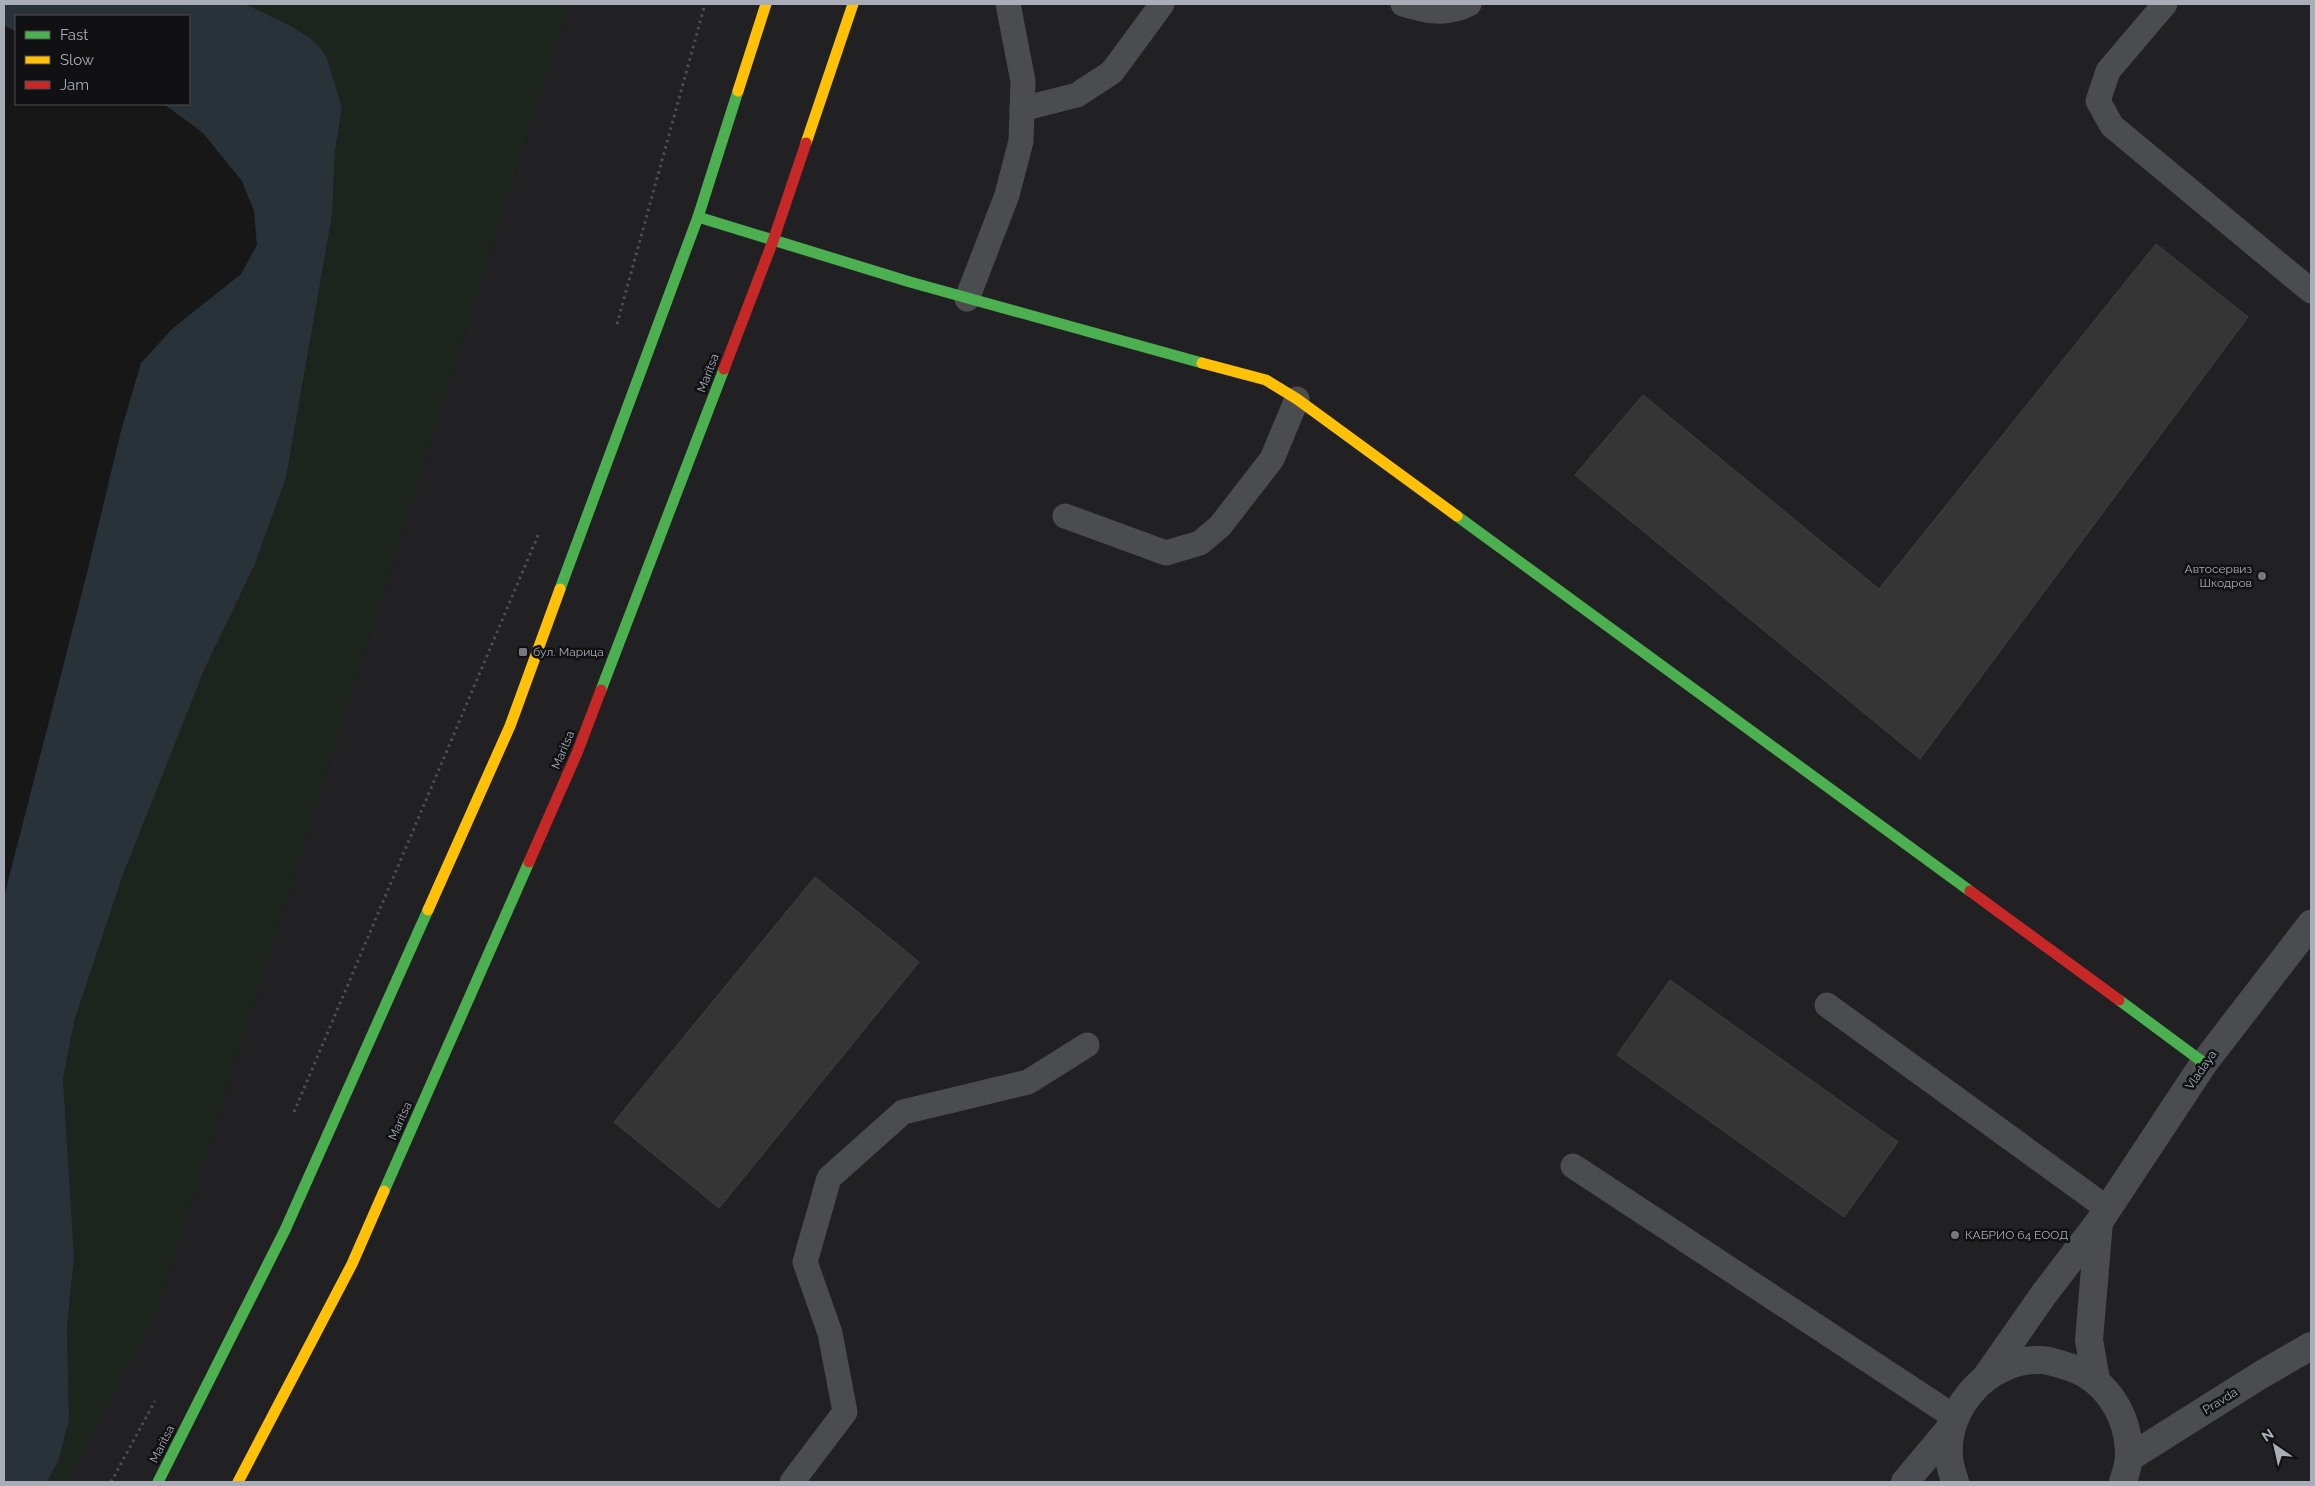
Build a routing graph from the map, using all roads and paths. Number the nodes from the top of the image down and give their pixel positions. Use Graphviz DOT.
graph roads {
  1 [pos="705,4"];
  2 [pos="766,4"];
  3 [pos="853,4"];
  4 [pos="1008,4"];
  5 [pos="1162,4"];
  6 [pos="1403,4"];
  7 [pos="1469,4"];
  8 [pos="2165,4"];
  9 [pos="1022,109"];
  10 [pos="698,217"];
  11 [pos="773,241"];
  12 [pos="2311,291"];
  13 [pos="967,298"];
  14 [pos="615,331"];
  15 [pos="1297,399"];
  16 [pos="1065,516"];
  17 [pos="542,527"];
  18 [pos="2311,924"];
  19 [pos="1827,1005"];
  20 [pos="1087,1045"];
  21 [pos="2204,1063"];
  22 [pos="294,1113"];
  23 [pos="1572,1166"];
  24 [pos="2103,1215"];
  25 [pos="2311,1346"];
  26 [pos="1986,1377"];
  27 [pos="2096,1380"];
  28 [pos="157,1396"];
  29 [pos="1954,1422"];
  30 [pos="2126,1470"];
  31 [pos="111,1482"];
  32 [pos="158,1482"];
  33 [pos="238,1482"];
  34 [pos="792,1482"];
  35 [pos="1905,1482"];
  36 [pos="1955,1482"];
  1 -- 14 [label="path"];
  2 -- 10 [label="street, Maritsa"];
  3 -- 11 [label="street, Maritsa"];
  4 -- 9 [label="lane"];
  5 -- 9 [label="lane"];
  6 -- 7 [label="lane"];
  8 -- 12 [label="lane"];
  9 -- 13 [label="lane"];
  10 -- 11 [label="street"];
  10 -- 32 [label="street, Maritsa"];
  11 -- 13 [label="street"];
  11 -- 33 [label="street, Maritsa"];
  13 -- 15 [label="street"];
  15 -- 16 [label="lane"];
  15 -- 21 [label="street"];
  17 -- 22 [label="path"];
  18 -- 21 [label="street, Vladaya"];
  19 -- 24 [label="lane"];
  20 -- 34 [label="lane"];
  21 -- 24 [label="street, Vladaya"];
  23 -- 29 [label="lane"];
  24 -- 26 [label="street, Vladaya"];
  24 -- 27 [label="street, Vladaya"];
  25 -- 30 [label="street, Pravda"];
  26 -- 27 [label="street, Vladaya"];
  26 -- 29 [label="street, Vladaya"];
  27 -- 30 [label="street, Vladaya"];
  28 -- 31 [label="path"];
  29 -- 35 [label="street, Vladaya"];
  29 -- 36 [label="street, Vladaya"];
}
